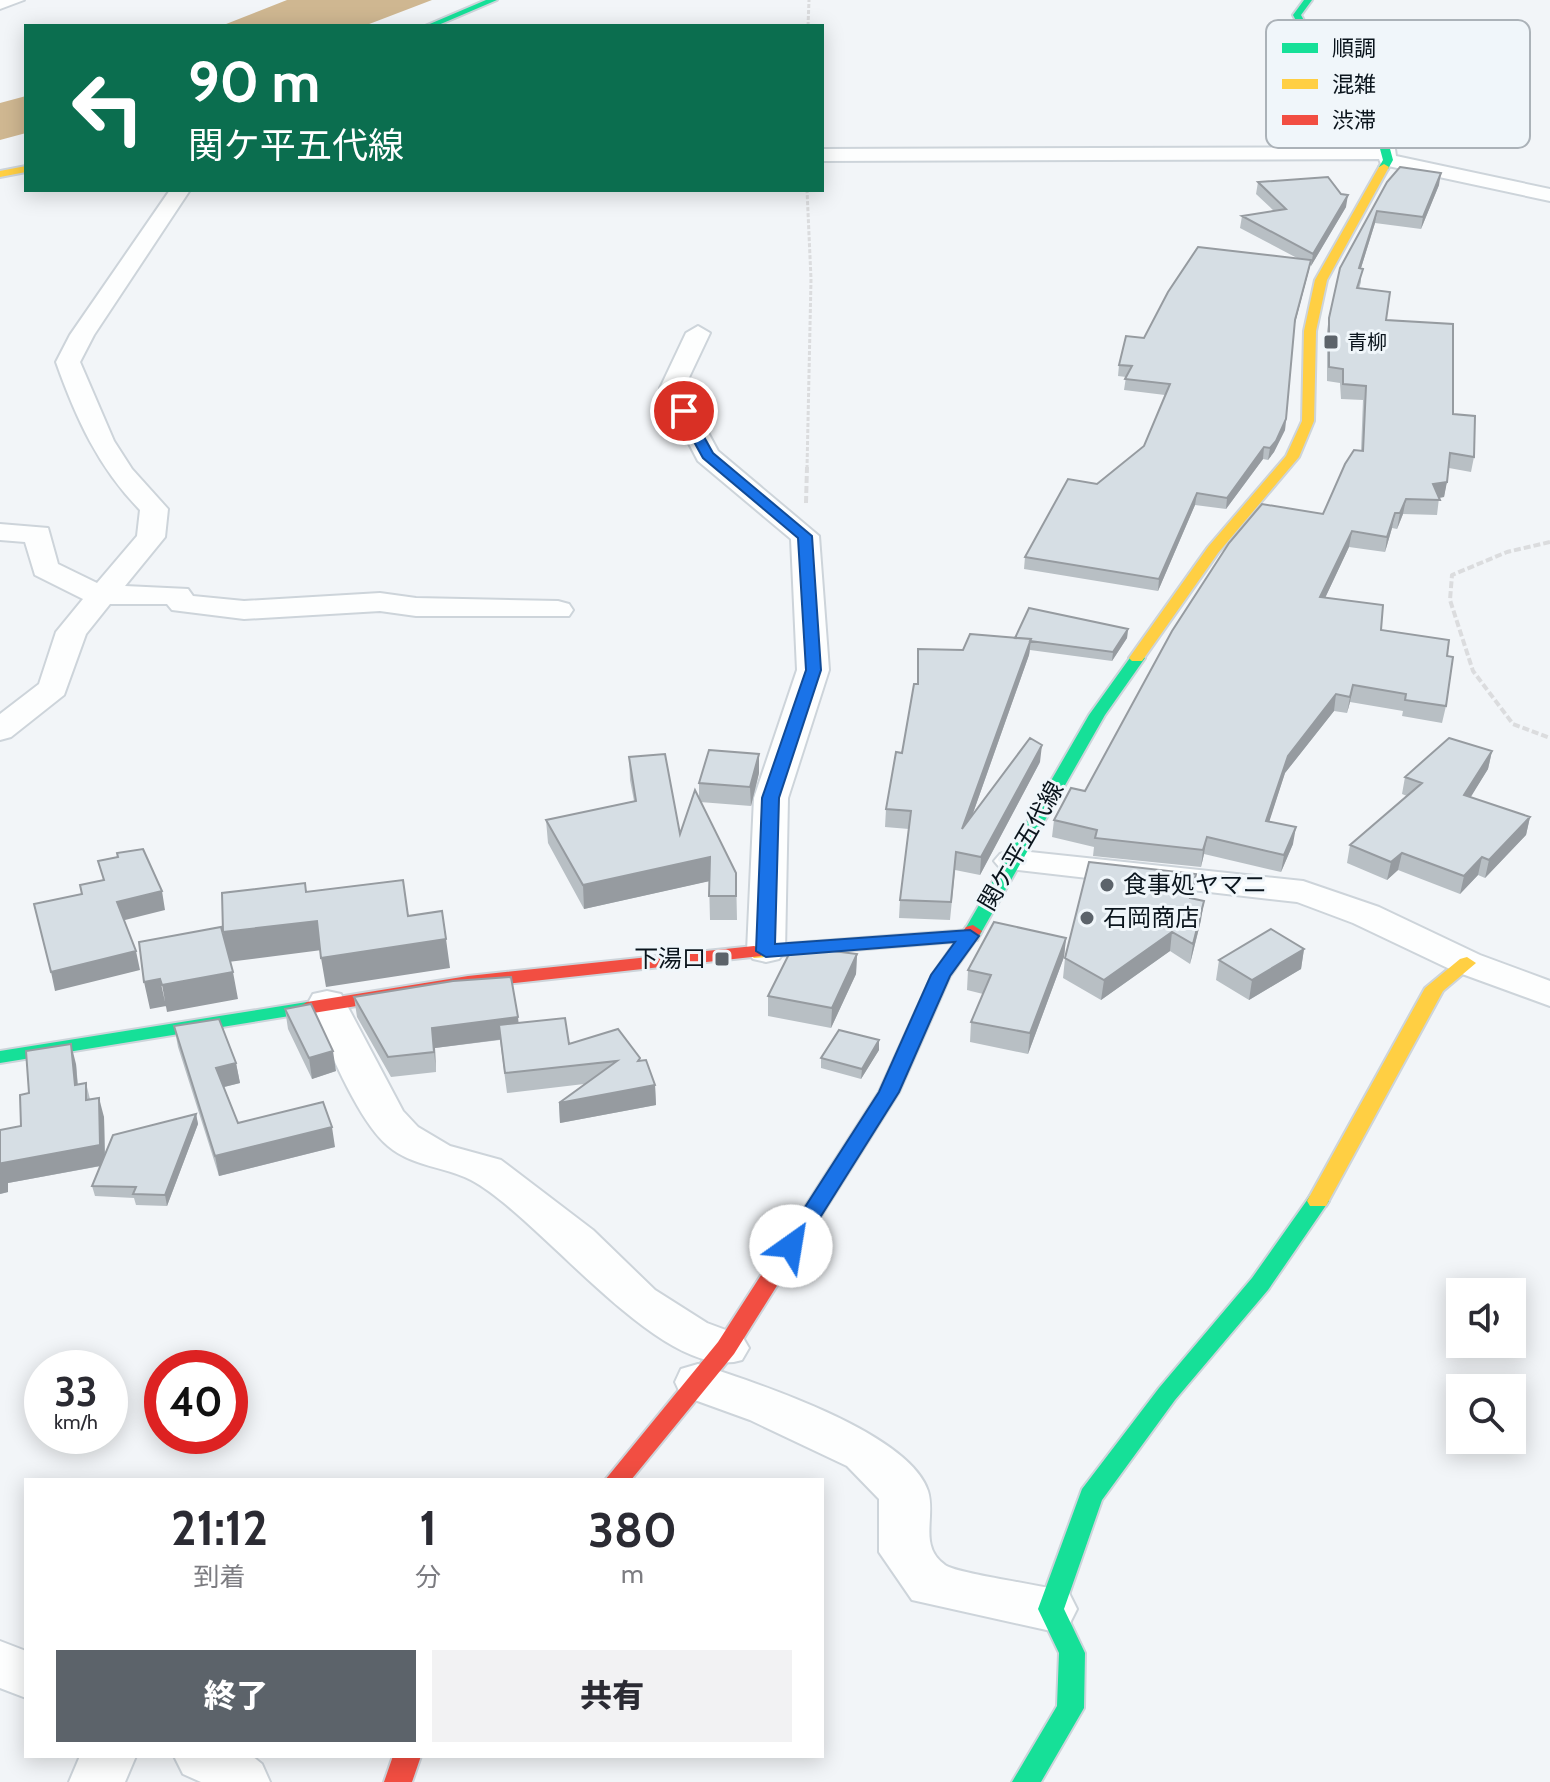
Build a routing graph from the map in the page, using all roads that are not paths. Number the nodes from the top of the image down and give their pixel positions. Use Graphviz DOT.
graph roads {
  1 [pos="16,0"];
  2 [pos="493,0"];
  3 [pos="1308,0"];
  4 [pos="0,4"];
  5 [pos="1300,20"];
  6 [pos="434,24"];
  7 [pos="1385,148"];
  8 [pos="824,155"];
  9 [pos="1388,157"];
  10 [pos="24,169"];
  11 [pos="0,174"];
  12 [pos="179,192"];
  13 [pos="1550,195"];
  14 [pos="698,333"];
  15 [pos="0,532"];
  16 [pos="99,595"];
  17 [pos="558,610"];
  18 [pos="0,730"];
  19 [pos="1012,861"];
  20 [pos="970,936"];
  21 [pos="766,951"];
  22 [pos="1467,963"];
  23 [pos="1550,994"];
  24 [pos="327,1003"];
  25 [pos="0,1057"];
  26 [pos="712,1365"];
  27 [pos="619,1478"];
  28 [pos="1051,1609"];
  29 [pos="0,1664"];
  30 [pos="24,1674"];
  31 [pos="107,1758"];
  32 [pos="207,1758"];
  33 [pos="406,1758"];
  34 [pos="97,1782"];
  35 [pos="242,1782"];
  36 [pos="398,1782"];
  37 [pos="1026,1782"];
  1 -- 4 [label="street"];
  2 -- 6 [label="main road"];
  3 -- 5 [label="main road"];
  7 -- 9 [label="main road"];
  8 -- 9 [label="street"];
  9 -- 13 [label="street"];
  9 -- 19 [label="main road, 関ケ平五代線"];
  10 -- 11 [label="main road"];
  12 -- 16 [label="street"];
  14 -- 21 [label="street"];
  15 -- 16 [label="street"];
  16 -- 17 [label="street"];
  16 -- 18 [label="street"];
  19 -- 20 [label="main road, 関ケ平五代線"];
  19 -- 22 [label="street"];
  20 -- 21 [label="main road, 関ケ平五代線"];
  20 -- 26 [label="main road"];
  21 -- 24 [label="main road, 関ケ平五代線"];
  22 -- 23 [label="street"];
  22 -- 28 [label="main road"];
  24 -- 25 [label="main road, 関ケ平五代線"];
  24 -- 26 [label="street"];
  26 -- 27 [label="main road"];
  26 -- 28 [label="street"];
  28 -- 37 [label="main road"];
  29 -- 30 [label="street"];
  31 -- 34 [label="street"];
  32 -- 35 [label="street"];
  33 -- 36 [label="main road"];
}
